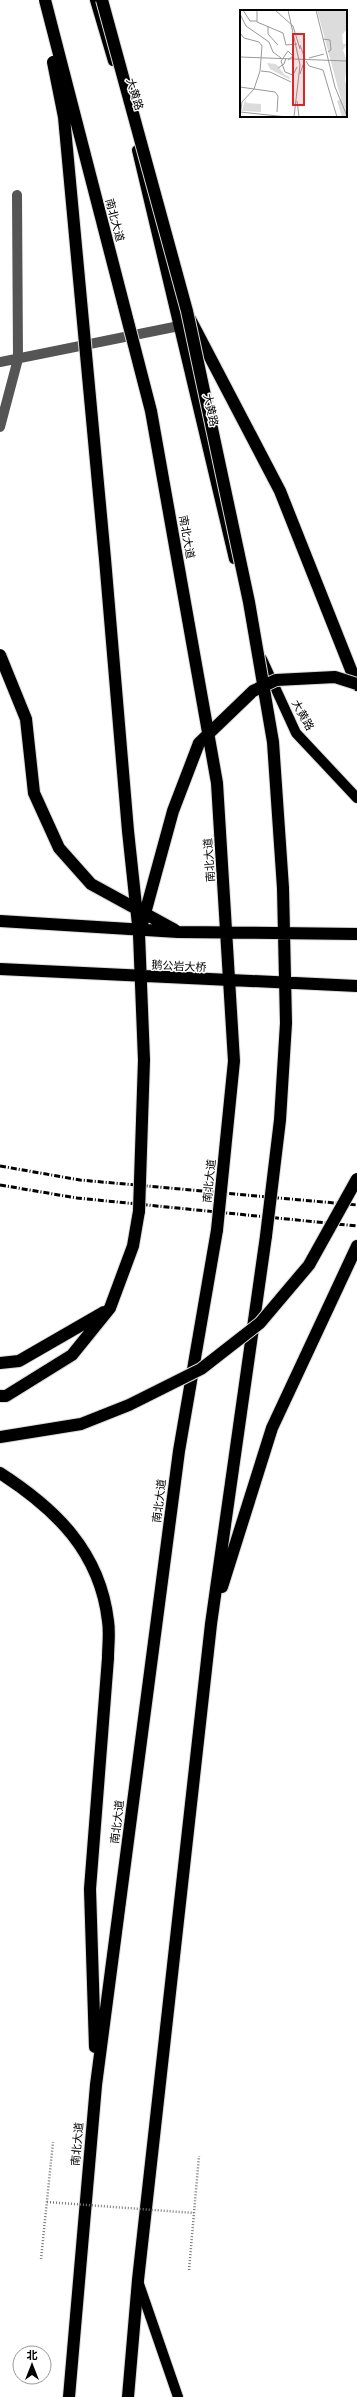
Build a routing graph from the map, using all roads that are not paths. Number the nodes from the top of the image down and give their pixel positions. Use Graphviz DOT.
graph roads {
  1 [pos="40,0"];
  2 [pos="45,0"];
  3 [pos="94,0"];
  4 [pos="102,0"];
  5 [pos="17,195"];
  6 [pos="186,311"];
  7 [pos="179,326"];
  8 [pos="18,359"];
  9 [pos="0,362"];
  10 [pos="0,427"];
  11 [pos="0,655"];
  12 [pos="357,684"];
  13 [pos="357,798"];
  14 [pos="0,921"];
  15 [pos="178,932"];
  16 [pos="139,934"];
  17 [pos="357,934"];
  18 [pos="0,970"];
  19 [pos="357,986"];
  20 [pos="357,1179"];
  21 [pos="355,1252"];
  22 [pos="110,1308"];
  23 [pos="0,1362"];
  24 [pos="0,1396"];
  25 [pos="0,1437"];
  26 [pos="0,1473"];
  27 [pos="211,1624"];
  28 [pos="96,2085"];
  29 [pos="138,2280"];
  30 [pos="70,2375"];
  31 [pos="64,2397"];
  32 [pos="69,2397"];
  33 [pos="128,2397"];
  34 [pos="178,2397"];
  1 -- 16 [label="highway, bridge"];
  2 -- 28 [label="highway, 南北大道, bridge"];
  3 -- 7 [label="main road, 大黄路"];
  4 -- 6 [label="highway, bridge"];
  5 -- 8 [label="lane"];
  6 -- 12 [label="highway, bridge"];
  6 -- 27 [label="highway, bridge"];
  7 -- 8 [label="lane"];
  7 -- 13 [label="main road, 大黄路"];
  8 -- 9 [label="lane"];
  8 -- 10 [label="lane"];
  11 -- 15 [label="highway, bridge"];
  12 -- 16 [label="highway, bridge"];
  14 -- 15 [label="highway, bridge"];
  15 -- 17 [label="highway, bridge"];
  16 -- 22 [label="highway, bridge"];
  18 -- 19 [label="highway, 鹅公岩大桥, bridge"];
  20 -- 25 [label="highway, bridge"];
  21 -- 27 [label="highway"];
  22 -- 23 [label="highway"];
  22 -- 24 [label="highway"];
  26 -- 28 [label="highway"];
  27 -- 29 [label="highway"];
  28 -- 30 [label="highway, 南北大道"];
  29 -- 33 [label="highway"];
  29 -- 34 [label="main road"];
  30 -- 31 [label="main road, 南北大道"];
  30 -- 32 [label="highway, 南北大道"];
}
